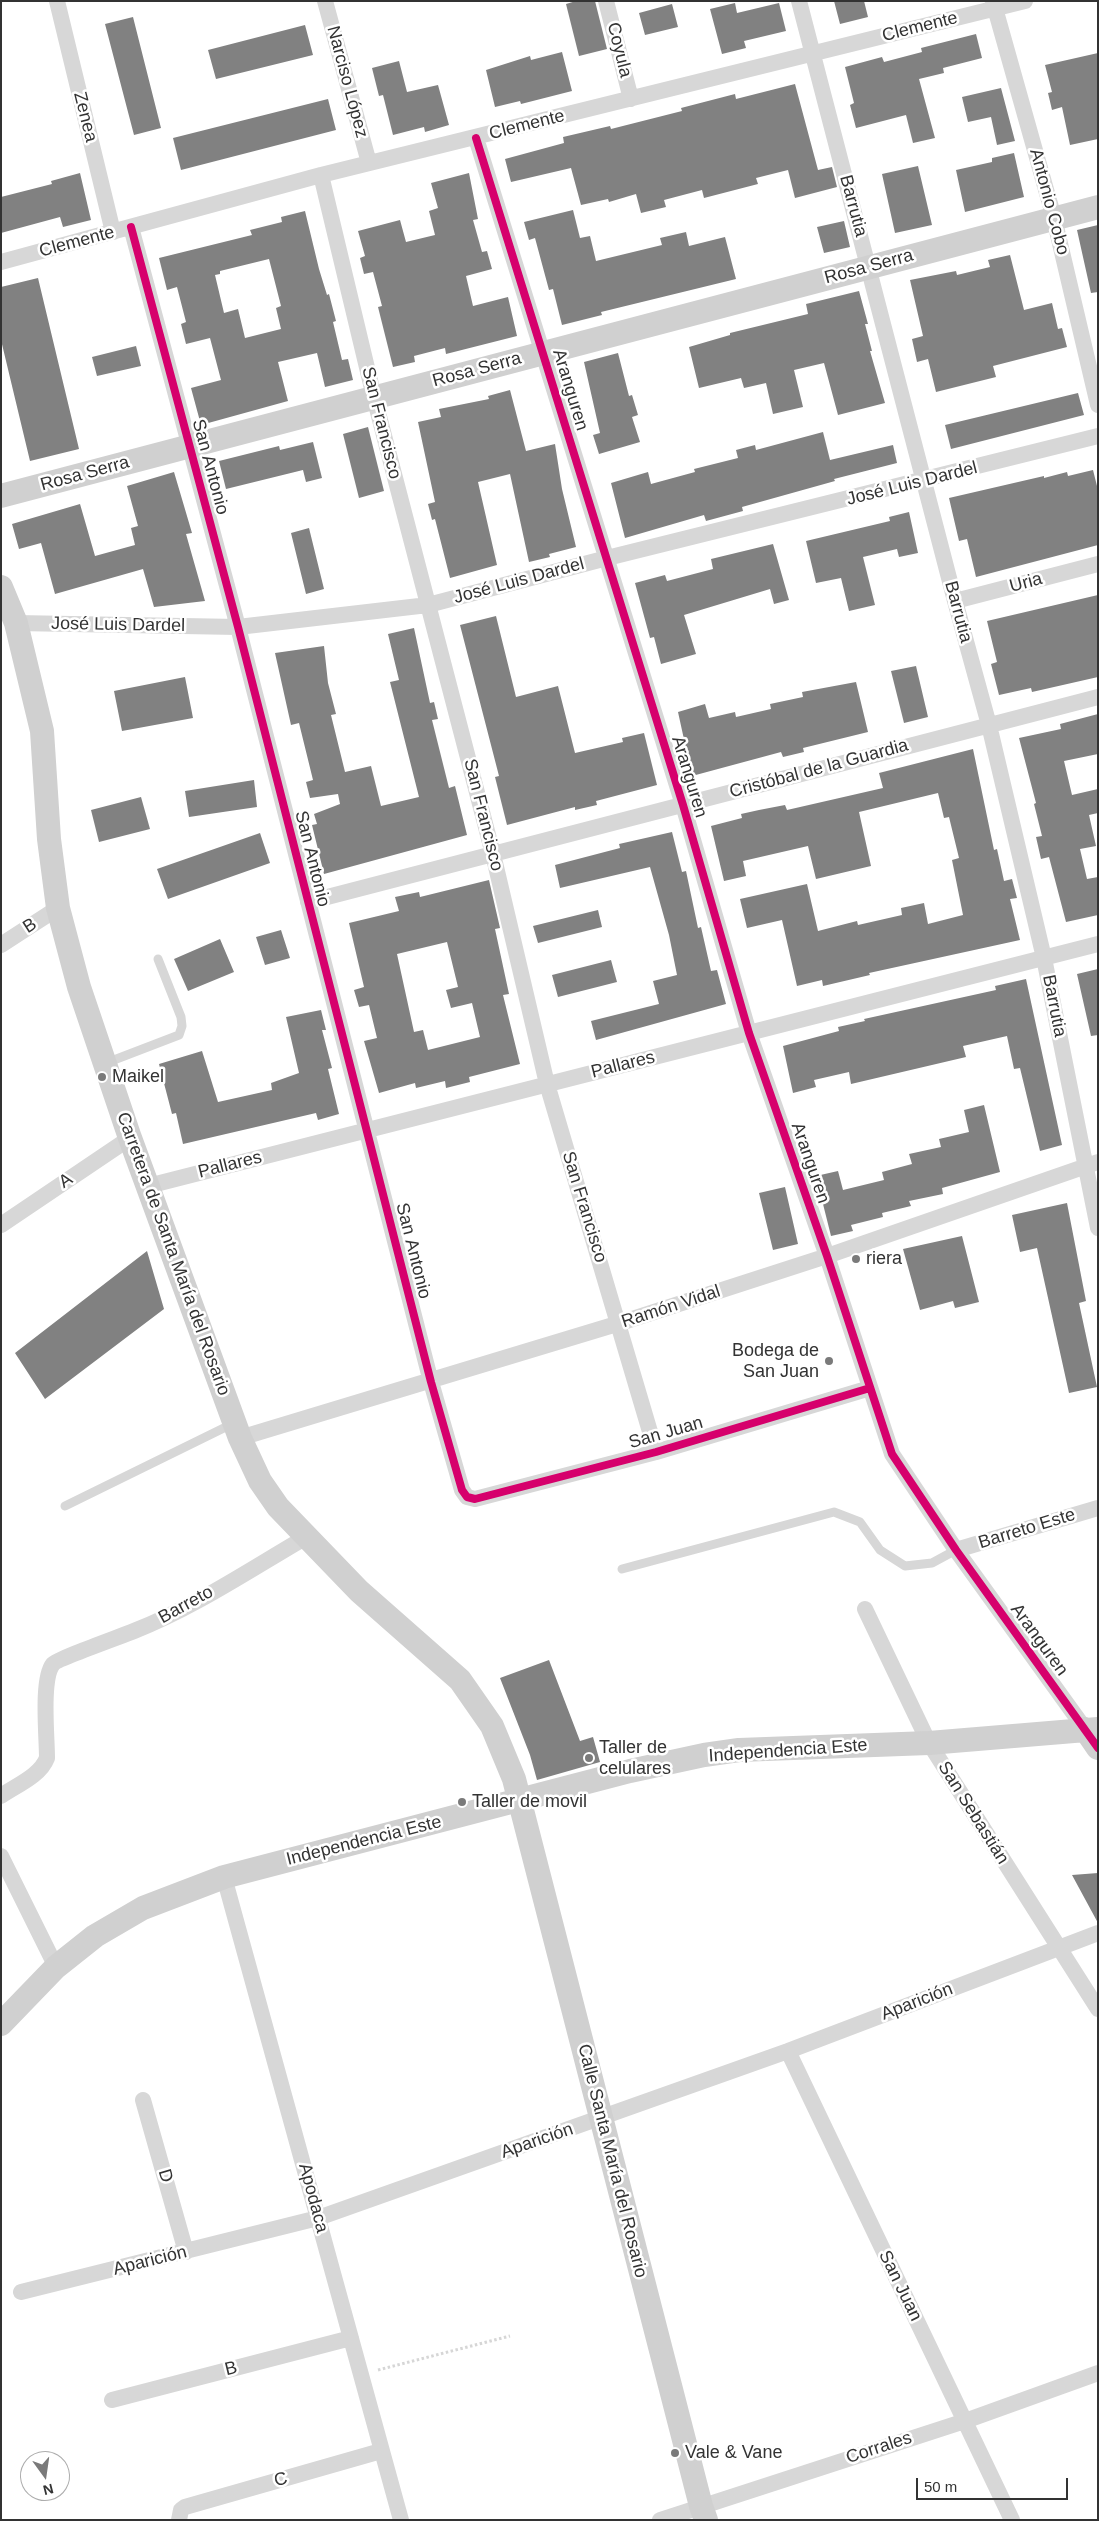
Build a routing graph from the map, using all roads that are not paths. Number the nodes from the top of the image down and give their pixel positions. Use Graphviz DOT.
graph roads {
  1 [pos="57,1"];
  2 [pos="325,1"];
  3 [pos="606,1"];
  4 [pos="799,1"];
  5 [pos="1026,1"];
  6 [pos="994,5"];
  7 [pos="813,53"];
  8 [pos="631,99"];
  9 [pos="476,138"];
  10 [pos="369,163"];
  11 [pos="321,175"];
  12 [pos="1098,207"];
  13 [pos="1054,218"];
  14 [pos="131,227"];
  15 [pos="113,232"];
  16 [pos="1,262"];
  17 [pos="869,267"];
  18 [pos="543,353"];
  19 [pos="374,397"];
  20 [pos="1098,405"];
  21 [pos="1098,436"];
  22 [pos="189,446"];
  23 [pos="924,481"];
  24 [pos="1,496"];
  25 [pos="607,558"];
  26 [pos="1098,564"];
  27 [pos="1,586"];
  28 [pos="954,601"];
  29 [pos="428,605"];
  30 [pos="16,623"];
  31 [pos="238,627"];
  32 [pos="1098,697"];
  33 [pos="989,725"];
  34 [pos="682,805"];
  35 [pos="493,854"];
  36 [pos="308,902"];
  37 [pos="58,908"];
  38 [pos="1098,944"];
  39 [pos="1,945"];
  40 [pos="1044,958"];
  41 [pos="158,959"];
  42 [pos="749,1033"];
  43 [pos="106,1063"];
  44 [pos="547,1084"];
  45 [pos="367,1130"];
  46 [pos="130,1138"];
  47 [pos="1091,1164"];
  48 [pos="148,1186"];
  49 [pos="1,1225"];
  50 [pos="1098,1228"];
  51 [pos="827,1256"];
  52 [pos="620,1323"];
  53 [pos="431,1382"];
  54 [pos="870,1388"];
  55 [pos="237,1430"];
  56 [pos="656,1452"];
  57 [pos="468,1497"];
  58 [pos="65,1506"];
  59 [pos="1098,1508"];
  60 [pos="308,1536"];
  61 [pos="956,1550"];
  62 [pos="622,1569"];
  63 [pos="865,1609"];
  64 [pos="1093,1735"];
  65 [pos="929,1743"];
  66 [pos="1,1796"];
  67 [pos="520,1801"];
  68 [pos="1,1856"];
  69 [pos="224,1877"];
  70 [pos="1098,1933"];
  71 [pos="1059,1948"];
  72 [pos="56,1968"];
  73 [pos="1098,2009"];
  74 [pos="1,2024"];
  75 [pos="788,2051"];
  76 [pos="143,2100"];
  77 [pos="601,2118"];
  78 [pos="318,2218"];
  79 [pos="186,2252"];
  80 [pos="21,2292"];
  81 [pos="351,2338"];
  82 [pos="1098,2374"];
  83 [pos="112,2400"];
  84 [pos="965,2421"];
  85 [pos="381,2451"];
  86 [pos="704,2513"];
  87 [pos="180,2515"];
  88 [pos="401,2520"];
  89 [pos="660,2520"];
  90 [pos="1012,2520"];
  1 -- 15 [label="street, Zenea"];
  2 -- 10 [label="street, Narciso López"];
  3 -- 8 [label="street, Coyula"];
  4 -- 7 [label="street, Barrutia"];
  5 -- 6 [label="street, Clemente"];
  6 -- 7 [label="street, Clemente"];
  6 -- 13 [label="street, Antonio Cobo"];
  7 -- 8 [label="street, Clemente"];
  7 -- 17 [label="street, Barrutia"];
  8 -- 9 [label="street, Clemente"];
  9 -- 10 [label="street, Clemente"];
  9 -- 18 [label="street, Aranguren"];
  10 -- 11 [label="street, Clemente"];
  11 -- 14 [label="street, Clemente"];
  11 -- 19 [label="street, San Francisco"];
  12 -- 13 [label="main road, Rosa Serra"];
  13 -- 17 [label="main road, Rosa Serra"];
  13 -- 20 [label="street, Antonio Cobo"];
  14 -- 15 [label="street, Clemente"];
  14 -- 22 [label="street, San Antonio"];
  15 -- 16 [label="street, Clemente"];
  17 -- 18 [label="main road, Rosa Serra"];
  17 -- 23 [label="street, Barrutia"];
  18 -- 19 [label="main road, Rosa Serra"];
  18 -- 25 [label="street, Aranguren"];
  19 -- 22 [label="main road, Rosa Serra"];
  19 -- 29 [label="street, San Francisco"];
  21 -- 23 [label="street, José Luis Dardel"];
  22 -- 24 [label="main road, Rosa Serra"];
  22 -- 31 [label="street, San Antonio"];
  23 -- 25 [label="street, José Luis Dardel"];
  23 -- 28 [label="street, Barrutia"];
  25 -- 29 [label="street, José Luis Dardel"];
  25 -- 34 [label="street, Aranguren"];
  26 -- 28 [label="street, Uria"];
  27 -- 30 [label="main road, Carretera de Santa María del Rosario"];
  28 -- 33 [label="street, Barrutia"];
  29 -- 31 [label="street, José Luis Dardel"];
  29 -- 35 [label="street, San Francisco"];
  30 -- 31 [label="street, José Luis Dardel"];
  30 -- 37 [label="main road, Carretera de Santa María del Rosario"];
  31 -- 36 [label="street, San Antonio"];
  32 -- 33 [label="street, Cristóbal de la Guardia"];
  33 -- 34 [label="street, Cristóbal de la Guardia"];
  33 -- 40 [label="street, Barrutia"];
  34 -- 35 [label="street, Cristóbal de la Guardia"];
  34 -- 42 [label="street, Aranguren"];
  35 -- 36 [label="street, Cristóbal de la Guardia"];
  35 -- 44 [label="street, San Francisco"];
  36 -- 45 [label="street, San Antonio"];
  37 -- 39 [label="street, B"];
  37 -- 43 [label="main road, Carretera de Santa María del Rosario"];
  38 -- 40 [label="street, Pallares"];
  40 -- 42 [label="street, Pallares"];
  40 -- 47 [label="street, Barrutia"];
  41 -- 43 [label="lane"];
  42 -- 44 [label="street, Pallares"];
  42 -- 51 [label="street, Aranguren"];
  43 -- 46 [label="main road, Carretera de Santa María del Rosario"];
  44 -- 45 [label="street, Pallares"];
  44 -- 52 [label="street, San Francisco"];
  45 -- 48 [label="street, Pallares"];
  45 -- 53 [label="street, San Antonio"];
  46 -- 48 [label="main road, Carretera de Santa María del Rosario"];
  46 -- 49 [label="street, A"];
  47 -- 50 [label="street, Barrutia"];
  47 -- 51 [label="street, Ramón Vidal"];
  48 -- 55 [label="main road, Carretera de Santa María del Rosario"];
  51 -- 52 [label="street, Ramón Vidal"];
  51 -- 54 [label="street, Aranguren"];
  52 -- 53 [label="street, Ramón Vidal"];
  52 -- 56 [label="street, San Francisco"];
  53 -- 55 [label="street, Ramón Vidal"];
  53 -- 57 [label="street, San Antonio"];
  54 -- 56 [label="street, San Juan"];
  54 -- 61 [label="street, Aranguren"];
  55 -- 58 [label="lane"];
  55 -- 60 [label="main road, Carretera de Santa María del Rosario"];
  56 -- 57 [label="street, San Juan"];
  59 -- 61 [label="street, Barreto Este"];
  60 -- 66 [label="street, Barreto"];
  60 -- 67 [label="main road, Carretera de Santa María del Rosario"];
  61 -- 62 [label="lane"];
  61 -- 64 [label="street, Aranguren"];
  63 -- 65 [label="street, San Sebastián"];
  64 -- 65 [label="main road, Independencia Este"];
  65 -- 67 [label="main road, Independencia Este"];
  65 -- 71 [label="street, San Sebastián"];
  67 -- 69 [label="main road, Independencia Este"];
  67 -- 77 [label="main road, Calle Santa María del Rosario"];
  68 -- 72 [label="street"];
  69 -- 72 [label="main road, Independencia Este"];
  69 -- 78 [label="street, Apodaca"];
  70 -- 71 [label="street, Aparición"];
  71 -- 73 [label="street, San Sebastián"];
  71 -- 75 [label="street, Aparición"];
  72 -- 74 [label="main road, Independencia Este"];
  75 -- 77 [label="street, Aparición"];
  75 -- 84 [label="street, San Juan"];
  76 -- 79 [label="street, D"];
  77 -- 78 [label="street, Aparición"];
  77 -- 86 [label="main road, Calle Santa María del Rosario"];
  78 -- 79 [label="street, Aparición"];
  78 -- 81 [label="street, Apodaca"];
  79 -- 80 [label="street, Aparición"];
  81 -- 83 [label="street, B"];
  81 -- 85 [label="street, Apodaca"];
  82 -- 84 [label="street, Corrales"];
  84 -- 86 [label="street, Corrales"];
  84 -- 90 [label="street, San Juan"];
  85 -- 87 [label="street, C"];
  85 -- 88 [label="street, Apodaca"];
  86 -- 89 [label="street, Corrales"];
}
